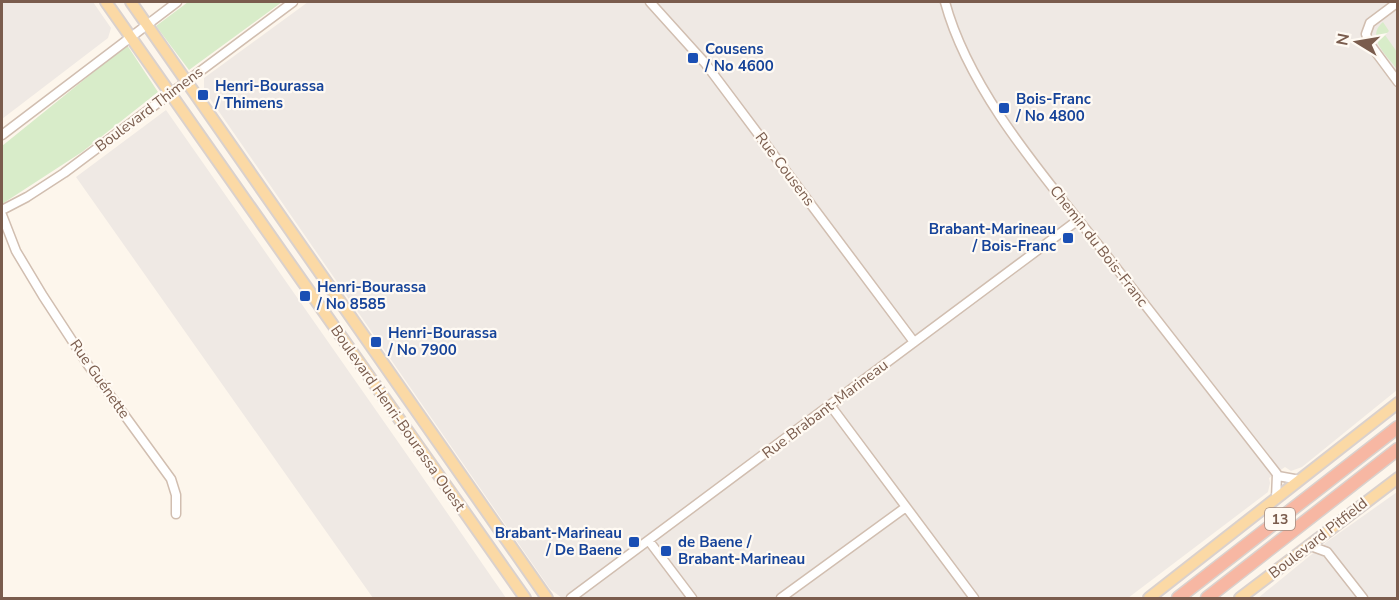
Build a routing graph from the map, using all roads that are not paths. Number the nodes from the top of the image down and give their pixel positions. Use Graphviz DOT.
graph roads {
  1 [pos="106,2"];
  2 [pos="131,2"];
  3 [pos="177,2"];
  4 [pos="293,2"];
  5 [pos="650,2"];
  6 [pos="945,2"];
  7 [pos="1398,2"];
  8 [pos="146,24"];
  9 [pos="130,36"];
  10 [pos="186,81"];
  11 [pos="1398,82"];
  12 [pos="170,94"];
  13 [pos="2,135"];
  14 [pos="2,210"];
  15 [pos="2,215"];
  16 [pos="1078,220"];
  17 [pos="2,230"];
  18 [pos="13,246"];
  19 [pos="914,342"];
  20 [pos="1398,403"];
  21 [pos="831,405"];
  22 [pos="1398,427"];
  23 [pos="1398,449"];
  24 [pos="1398,455"];
  25 [pos="1376,467"];
  26 [pos="1278,476"];
  27 [pos="1398,478"];
  28 [pos="1300,480"];
  29 [pos="1276,499"];
  30 [pos="906,507"];
  31 [pos="176,514"];
  32 [pos="1330,528"];
  33 [pos="649,541"];
  34 [pos="1308,545"];
  35 [pos="1327,552"];
  36 [pos="525,598"];
  37 [pos="547,598"];
  38 [pos="572,598"];
  39 [pos="692,598"];
  40 [pos="781,598"];
  41 [pos="974,598"];
  42 [pos="1149,598"];
  43 [pos="1178,598"];
  44 [pos="1207,598"];
  45 [pos="1240,598"];
  46 [pos="1363,598"];
  1 -- 9 [label="main road, Boulevard Henri-Bourassa Ouest"];
  2 -- 8 [label="main road, Boulevard Henri-Bourassa Ouest"];
  3 -- 8 [label="street"];
  4 -- 10 [label="street, Boulevard Thimens"];
  5 -- 19 [label="street, Rue Cousens"];
  6 -- 16 [label="street, Chemin du Bois-Franc"];
  7 -- 11 [label="street"];
  8 -- 9 [label="street"];
  8 -- 10 [label="main road, Boulevard Henri-Bourassa Ouest"];
  9 -- 12 [label="main road, Boulevard Henri-Bourassa Ouest"];
  9 -- 13 [label="street"];
  10 -- 12 [label="street, Boulevard Thimens"];
  10 -- 37 [label="main road, Boulevard Henri-Bourassa Ouest"];
  12 -- 14 [label="street, Boulevard Thimens"];
  12 -- 36 [label="main road, Boulevard Henri-Bourassa Ouest"];
  15 -- 18 [label="street, Rue Guénette"];
  16 -- 19 [label="street, Rue Brabant-Marineau"];
  16 -- 26 [label="street, Chemin du Bois-Franc"];
  17 -- 18 [label="street, Rue Guénette"];
  18 -- 31 [label="street, Rue Guénette"];
  19 -- 21 [label="street, Rue Brabant-Marineau"];
  20 -- 28 [label="main road"];
  21 -- 30 [label="street"];
  21 -- 33 [label="street, Rue Brabant-Marineau"];
  22 -- 43 [label="highway, 13"];
  23 -- 25 [label="highway, 13"];
  24 -- 25 [label="highway"];
  25 -- 44 [label="highway, 13"];
  26 -- 28 [label="street"];
  26 -- 29 [label="street"];
  27 -- 32 [label="main road, Boulevard Pitfield"];
  28 -- 29 [label="main road"];
  29 -- 42 [label="main road"];
  30 -- 40 [label="street"];
  30 -- 41 [label="street"];
  32 -- 34 [label="main road, Boulevard Pitfield"];
  32 -- 35 [label="street"];
  33 -- 38 [label="street, Rue Brabant-Marineau"];
  33 -- 39 [label="street"];
  34 -- 35 [label="street"];
  34 -- 45 [label="main road, Boulevard Pitfield"];
  35 -- 46 [label="street"];
}
